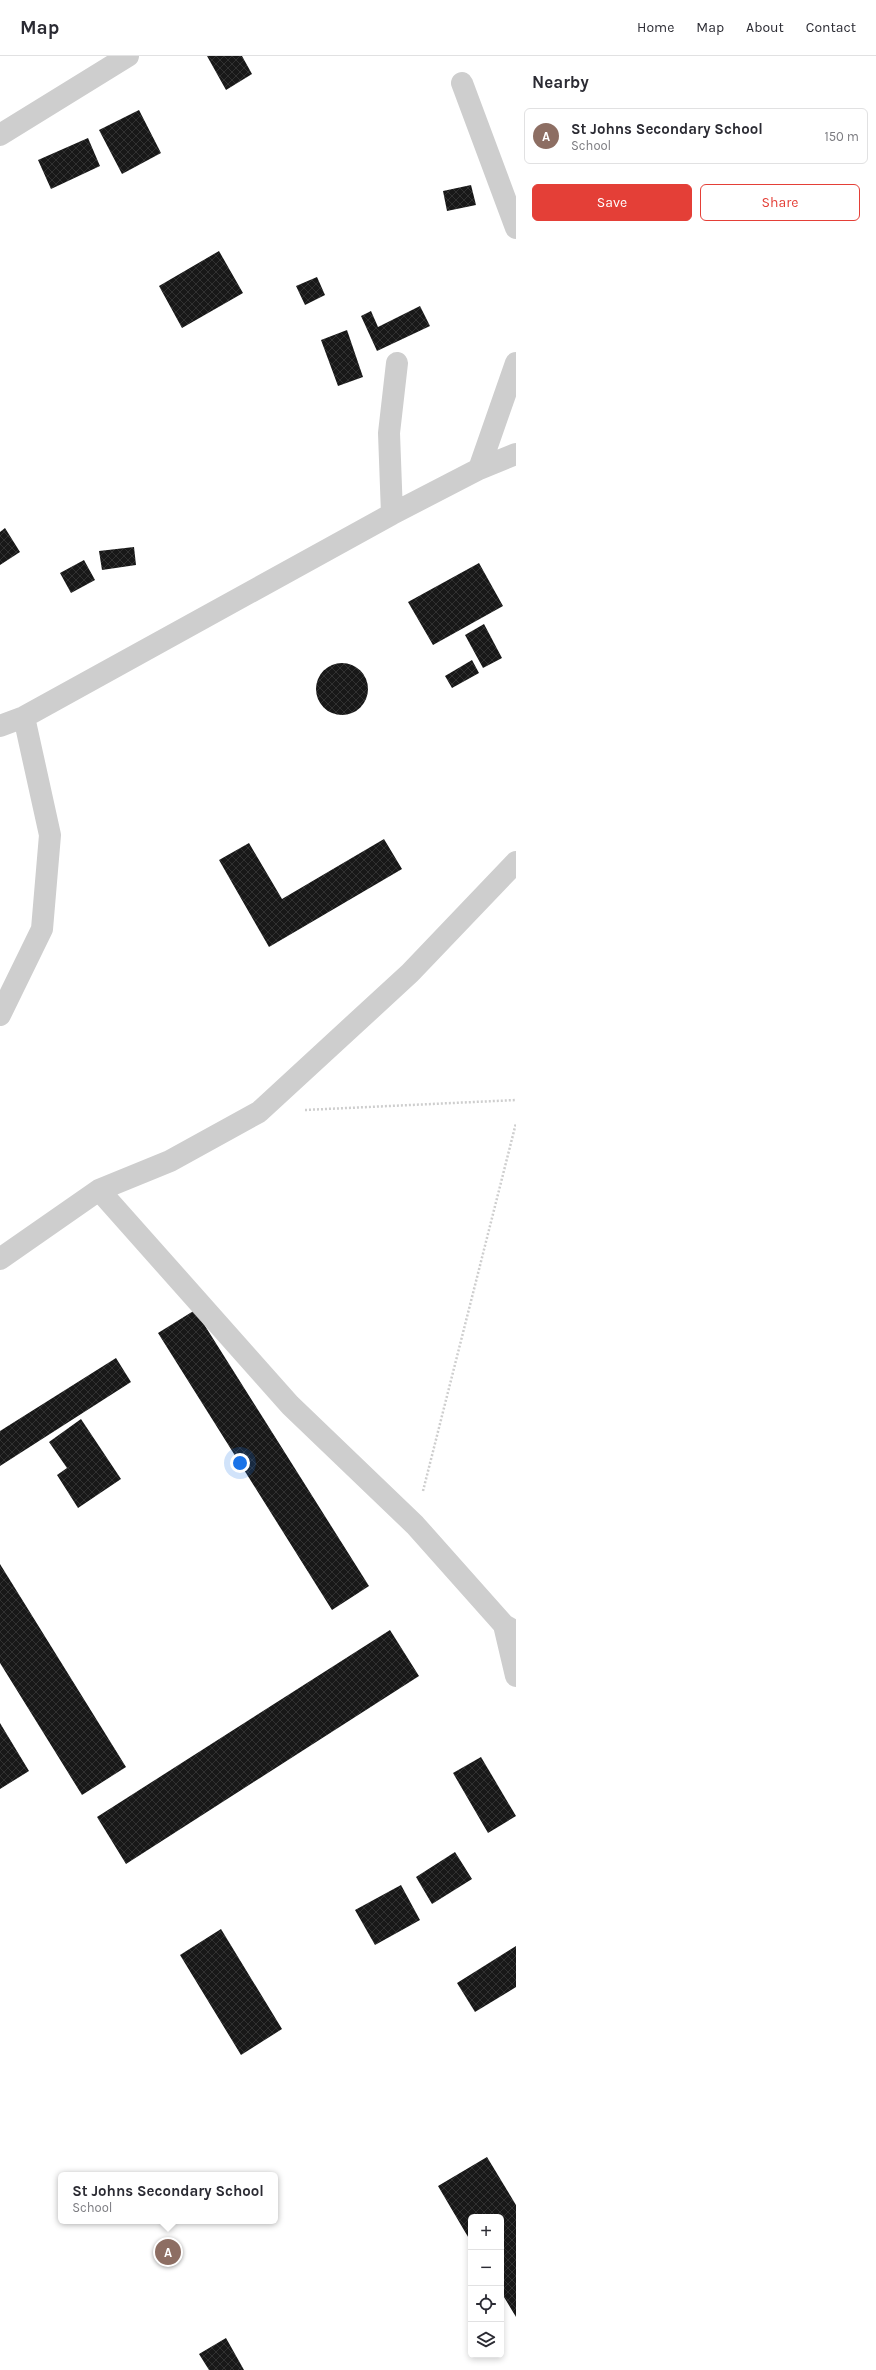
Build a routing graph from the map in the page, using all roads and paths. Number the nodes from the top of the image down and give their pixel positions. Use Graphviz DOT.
graph roads {
  1 [pos="128,56"];
  2 [pos="462,83"];
  3 [pos="0,135"];
  4 [pos="516,228"];
  5 [pos="516,362"];
  6 [pos="398,363"];
  7 [pos="516,454"];
  8 [pos="479,470"];
  9 [pos="392,514"];
  10 [pos="24,717"];
  11 [pos="0,726"];
  12 [pos="516,862"];
  13 [pos="0,1015"];
  14 [pos="516,1100"];
  15 [pos="259,1112"];
  16 [pos="516,1123"];
  17 [pos="99,1190"];
  18 [pos="0,1259"];
  19 [pos="415,1525"];
  20 [pos="510,1628"];
  21 [pos="516,1676"];
  1 -- 3 [label="street"];
  2 -- 4 [label="street"];
  5 -- 8 [label="street"];
  6 -- 9 [label="street"];
  7 -- 8 [label="street"];
  8 -- 9 [label="street"];
  9 -- 10 [label="street"];
  10 -- 11 [label="street"];
  10 -- 13 [label="street"];
  12 -- 15 [label="street"];
  14 -- 15 [label="path"];
  15 -- 17 [label="street"];
  16 -- 19 [label="path"];
  17 -- 18 [label="street"];
  17 -- 19 [label="street"];
  19 -- 20 [label="street"];
  20 -- 21 [label="street"];
}
